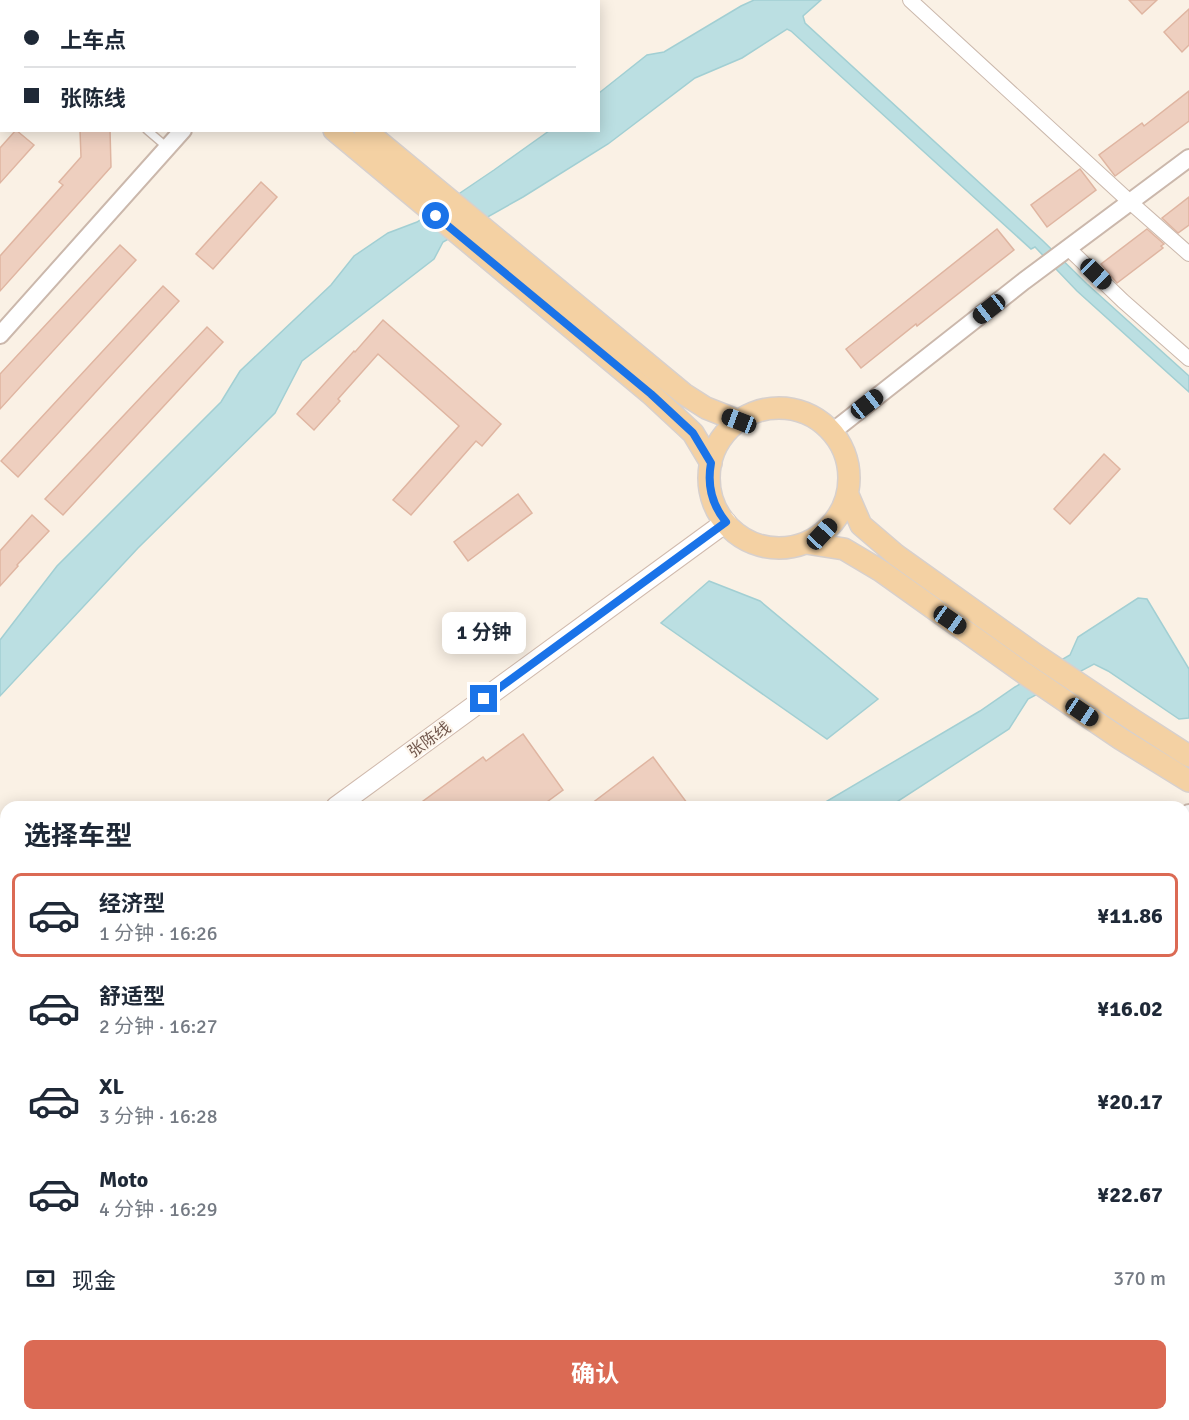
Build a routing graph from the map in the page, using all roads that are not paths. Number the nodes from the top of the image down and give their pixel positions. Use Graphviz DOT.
graph roads {
  1 [pos="910,0"];
  2 [pos="149,132"];
  3 [pos="181,132"];
  4 [pos="337,132"];
  5 [pos="367,132"];
  6 [pos="168,148"];
  7 [pos="1189,158"];
  8 [pos="429,196"];
  9 [pos="1130,202"];
  10 [pos="477,237"];
  11 [pos="1068,248"];
  12 [pos="1189,254"];
  13 [pos="0,335"];
  14 [pos="1189,359"];
  15 [pos="739,421"];
  16 [pos="832,432"];
  17 [pos="711,463"];
  18 [pos="848,495"];
  19 [pos="726,522"];
  20 [pos="806,543"];
  21 [pos="1189,756"];
  22 [pos="1189,781"];
  23 [pos="344,801"];
  1 -- 9 [label="street"];
  2 -- 6 [label="lane"];
  3 -- 6 [label="street"];
  4 -- 8 [label="main road"];
  5 -- 8 [label="main road"];
  6 -- 13 [label="street"];
  7 -- 9 [label="street"];
  8 -- 10 [label="main road"];
  9 -- 11 [label="street"];
  9 -- 12 [label="street"];
  10 -- 15 [label="main road"];
  10 -- 17 [label="main road"];
  11 -- 14 [label="street"];
  11 -- 16 [label="street"];
  15 -- 16 [label="main road"];
  15 -- 17 [label="main road"];
  16 -- 18 [label="main road"];
  17 -- 19 [label="main road"];
  18 -- 20 [label="main road"];
  18 -- 21 [label="main road"];
  19 -- 20 [label="main road"];
  19 -- 23 [label="main road, 张陈线"];
  20 -- 22 [label="main road"];
}
